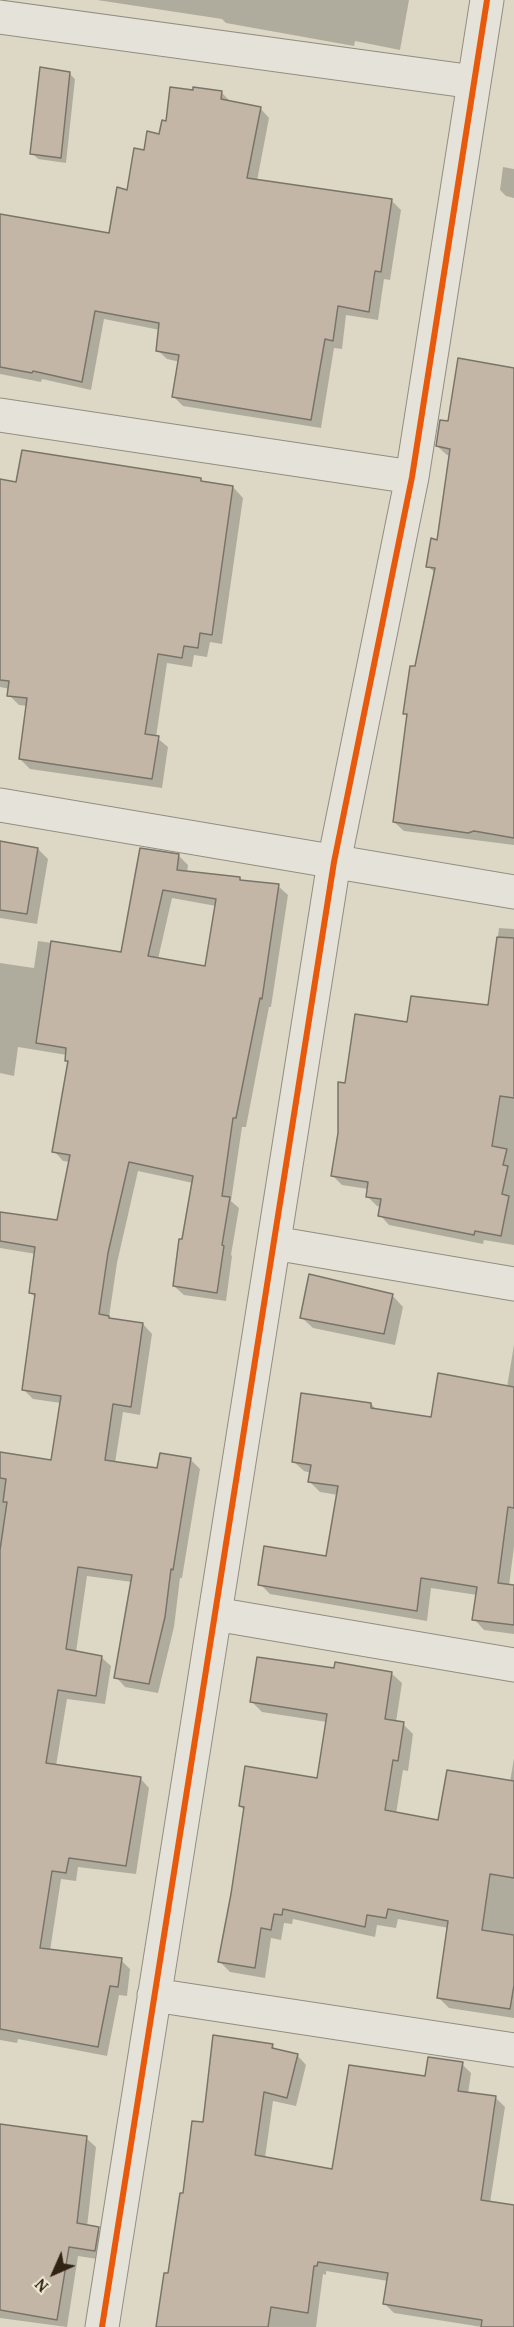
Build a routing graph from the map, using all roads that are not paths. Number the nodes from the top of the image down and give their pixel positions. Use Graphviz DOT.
graph roads {
  1 [pos="487,0"];
  2 [pos="0,17"];
  3 [pos="474,82"];
  4 [pos="0,415"];
  5 [pos="412,477"];
  6 [pos="0,804"];
  7 [pos="334,862"];
  8 [pos="514,892"];
  9 [pos="273,1243"];
  10 [pos="514,1284"];
  11 [pos="215,1614"];
  12 [pos="514,1665"];
  13 [pos="154,1995"];
  14 [pos="514,2050"];
  15 [pos="102,2327"];
  1 -- 3 [label="street"];
  2 -- 3 [label="street"];
  3 -- 5 [label="street"];
  4 -- 5 [label="street"];
  5 -- 7 [label="street"];
  6 -- 7 [label="street"];
  7 -- 8 [label="street"];
  7 -- 9 [label="street"];
  9 -- 10 [label="street"];
  9 -- 11 [label="street"];
  11 -- 12 [label="street"];
  11 -- 13 [label="street"];
  13 -- 14 [label="street"];
  13 -- 15 [label="street"];
}
